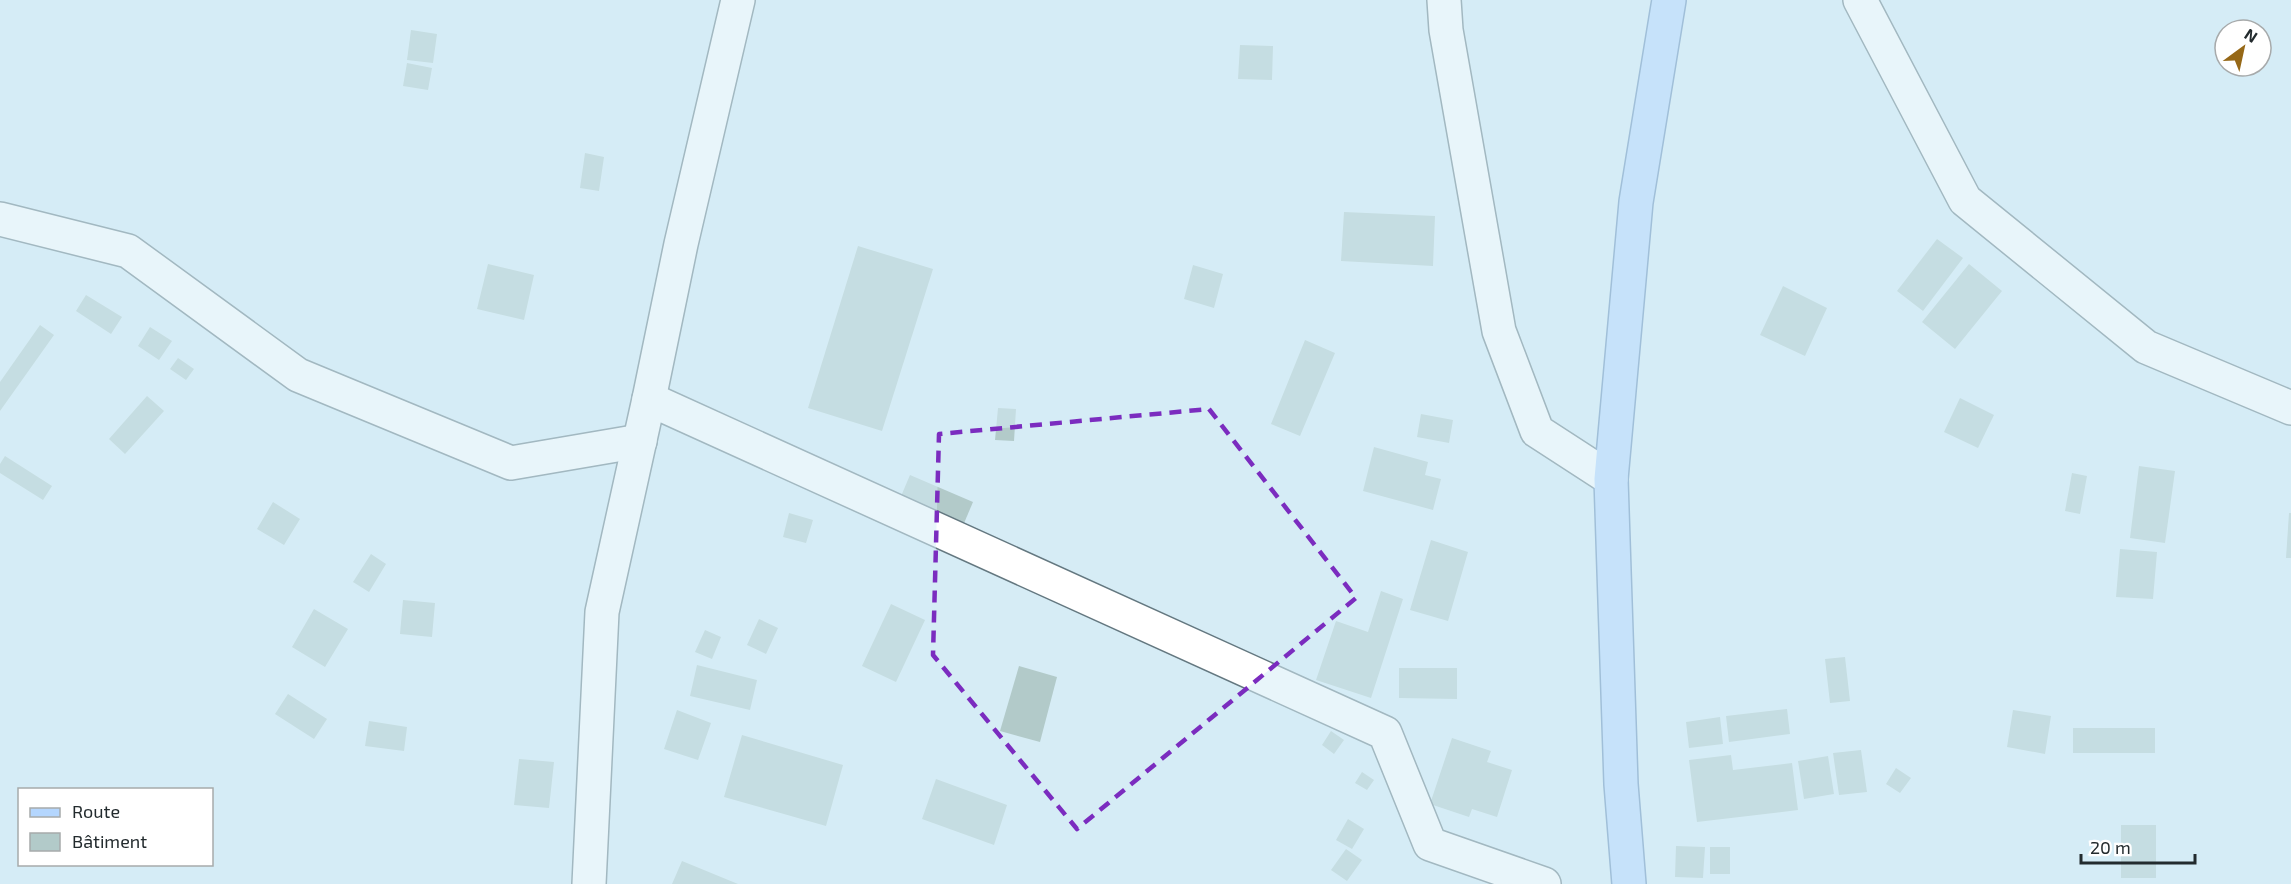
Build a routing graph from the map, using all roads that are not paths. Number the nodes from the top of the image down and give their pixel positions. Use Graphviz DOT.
graph roads {
  1 [pos="738,0"];
  2 [pos="1444,0"];
  3 [pos="1669,0"];
  4 [pos="1860,0"];
  5 [pos="0,219"];
  6 [pos="649,399"];
  7 [pos="2291,408"];
  8 [pos="640,441"];
  9 [pos="1611,479"];
  10 [pos="589,884"];
  11 [pos="1544,884"];
  12 [pos="1629,884"];
  1 -- 6 [label="street"];
  2 -- 9 [label="street"];
  3 -- 9 [label="main road"];
  4 -- 7 [label="street"];
  5 -- 8 [label="street"];
  6 -- 8 [label="street"];
  6 -- 11 [label="street"];
  8 -- 10 [label="street"];
  9 -- 12 [label="main road"];
}
